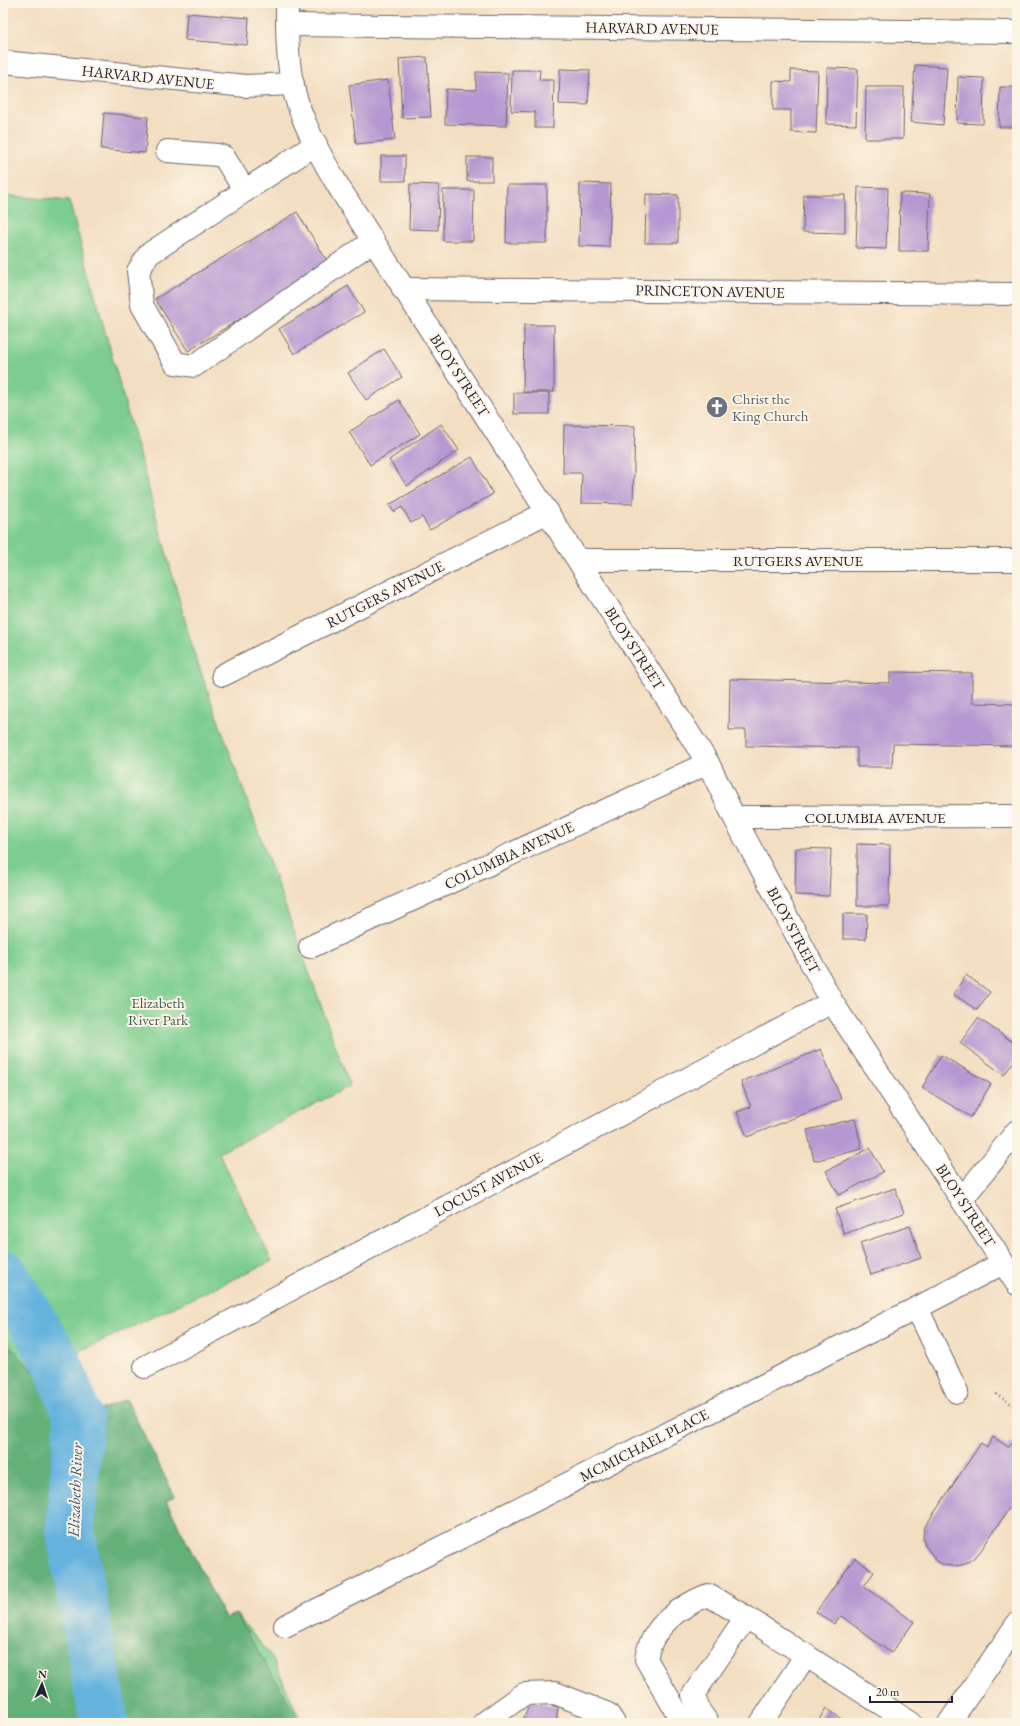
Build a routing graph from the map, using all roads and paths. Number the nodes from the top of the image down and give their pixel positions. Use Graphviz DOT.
graph roads {
  1 [pos="287,3"];
  2 [pos="287,25"];
  3 [pos="1017,32"];
  4 [pos="3,62"];
  5 [pos="293,84"];
  6 [pos="316,144"];
  7 [pos="167,151"];
  8 [pos="245,191"];
  9 [pos="373,241"];
  10 [pos="404,289"];
  11 [pos="1017,294"];
  12 [pos="548,512"];
  13 [pos="579,560"];
  14 [pos="1017,560"];
  15 [pos="222,676"];
  16 [pos="708,763"];
  17 [pos="1017,816"];
  18 [pos="734,817"];
  19 [pos="310,947"];
  20 [pos="832,1002"];
  21 [pos="1017,1131"];
  22 [pos="962,1199"];
  23 [pos="1003,1263"];
  24 [pos="1017,1284"];
  25 [pos="917,1308"];
  26 [pos="145,1367"];
  27 [pos="957,1392"];
  28 [pos="996,1394"];
  29 [pos="1017,1408"];
  30 [pos="746,1616"];
  31 [pos="285,1626"];
  32 [pos="1013,1636"];
  33 [pos="806,1655"];
  34 [pos="484,1723"];
  35 [pos="614,1723"];
  36 [pos="683,1723"];
  37 [pos="708,1723"];
  38 [pos="761,1723"];
  39 [pos="911,1723"];
  40 [pos="949,1723"];
  1 -- 2 [label="street, BLOY STREET"];
  2 -- 3 [label="street, HARVARD AVENUE"];
  2 -- 5 [label="street, BLOY STREET"];
  4 -- 5 [label="street, HARVARD AVENUE"];
  5 -- 6 [label="street, BLOY STREET"];
  6 -- 8 [label="street"];
  6 -- 9 [label="street, BLOY STREET"];
  7 -- 8 [label="street"];
  8 -- 9 [label="street"];
  9 -- 10 [label="street, BLOY STREET"];
  10 -- 11 [label="street, PRINCETON AVENUE"];
  10 -- 12 [label="street, BLOY STREET"];
  12 -- 13 [label="street, BLOY STREET"];
  12 -- 15 [label="street, RUTGERS AVENUE"];
  13 -- 14 [label="street, RUTGERS AVENUE"];
  13 -- 16 [label="street, BLOY STREET"];
  16 -- 18 [label="street, BLOY STREET"];
  16 -- 19 [label="street, COLUMBIA AVENUE"];
  17 -- 18 [label="street, COLUMBIA AVENUE"];
  18 -- 20 [label="street, BLOY STREET"];
  20 -- 22 [label="street, BLOY STREET"];
  20 -- 26 [label="street, LOCUST AVENUE"];
  21 -- 22 [label="street"];
  22 -- 23 [label="street, BLOY STREET"];
  23 -- 24 [label="street, BLOY STREET"];
  23 -- 25 [label="street, MCMICHAEL PLACE"];
  25 -- 27 [label="street"];
  25 -- 31 [label="street, MCMICHAEL PLACE"];
  28 -- 29 [label="path"];
  30 -- 33 [label="street"];
  30 -- 36 [label="street"];
  30 -- 37 [label="street"];
  32 -- 40 [label="street"];
  33 -- 38 [label="street"];
  33 -- 39 [label="street"];
  34 -- 35 [label="street"];
}
